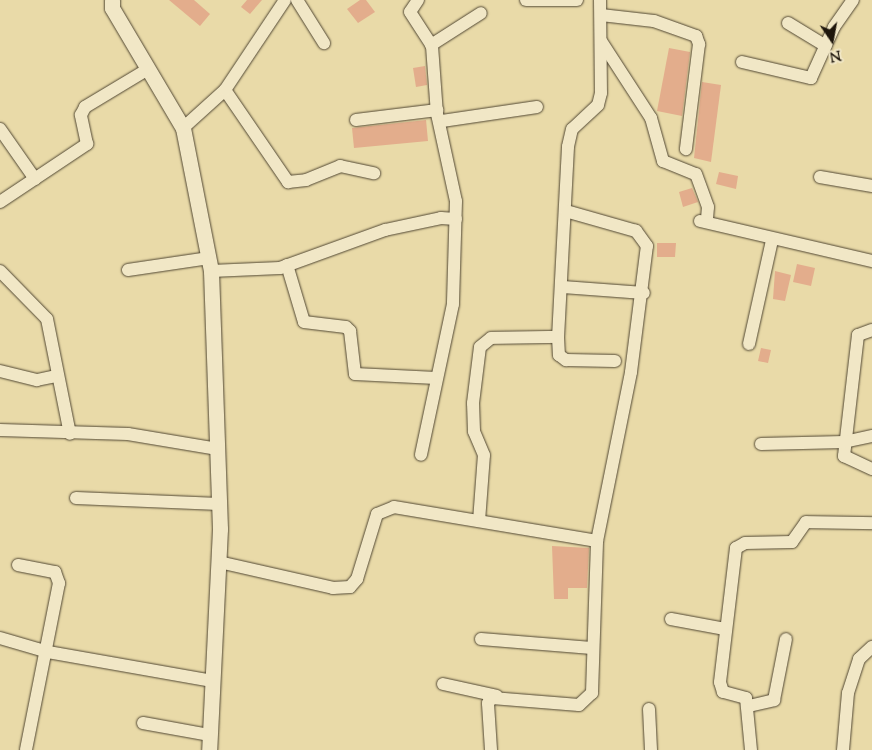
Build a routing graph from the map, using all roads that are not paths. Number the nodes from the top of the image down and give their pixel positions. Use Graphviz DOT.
graph roads {
  1 [pos="112,0"];
  2 [pos="285,0"];
  3 [pos="297,0"];
  4 [pos="418,0"];
  5 [pos="526,0"];
  6 [pos="577,0"];
  7 [pos="600,0"];
  8 [pos="853,0"];
  9 [pos="481,13"];
  10 [pos="601,15"];
  11 [pos="788,23"];
  12 [pos="601,40"];
  13 [pos="324,43"];
  14 [pos="431,45"];
  15 [pos="826,46"];
  16 [pos="742,62"];
  17 [pos="148,69"];
  18 [pos="225,90"];
  19 [pos="537,107"];
  20 [pos="439,116"];
  21 [pos="356,120"];
  22 [pos="183,128"];
  23 [pos="0,129"];
  24 [pos="686,149"];
  25 [pos="374,172"];
  26 [pos="820,177"];
  27 [pos="35,179"];
  28 [pos="872,186"];
  29 [pos="0,202"];
  30 [pos="566,212"];
  31 [pos="456,219"];
  32 [pos="772,240"];
  33 [pos="872,260"];
  34 [pos="210,264"];
  35 [pos="287,265"];
  36 [pos="128,270"];
  37 [pos="0,271"];
  38 [pos="563,287"];
  39 [pos="644,293"];
  40 [pos="872,330"];
  41 [pos="558,337"];
  42 [pos="749,344"];
  43 [pos="615,361"];
  44 [pos="0,371"];
  45 [pos="56,376"];
  46 [pos="436,378"];
  47 [pos="0,430"];
  48 [pos="70,434"];
  49 [pos="872,436"];
  50 [pos="844,442"];
  51 [pos="761,444"];
  52 [pos="218,449"];
  53 [pos="420,455"];
  54 [pos="872,469"];
  55 [pos="76,498"];
  56 [pos="219,504"];
  57 [pos="479,521"];
  58 [pos="872,523"];
  59 [pos="597,541"];
  60 [pos="219,562"];
  61 [pos="18,565"];
  62 [pos="671,620"];
  63 [pos="725,629"];
  64 [pos="0,638"];
  65 [pos="481,639"];
  66 [pos="786,639"];
  67 [pos="872,647"];
  68 [pos="592,648"];
  69 [pos="48,652"];
  70 [pos="212,681"];
  71 [pos="443,684"];
  72 [pos="497,696"];
  73 [pos="749,706"];
  74 [pos="649,710"];
  75 [pos="142,723"];
  76 [pos="210,734"];
  77 [pos="26,750"];
  78 [pos="209,750"];
  79 [pos="491,750"];
  80 [pos="651,750"];
  81 [pos="751,750"];
  82 [pos="843,750"];
  1 -- 17 [label="street"];
  2 -- 18 [label="street"];
  3 -- 13 [label="street"];
  4 -- 14 [label="street"];
  5 -- 6 [label="street"];
  7 -- 10 [label="street"];
  8 -- 15 [label="street"];
  9 -- 14 [label="street"];
  10 -- 12 [label="street"];
  10 -- 24 [label="street"];
  11 -- 15 [label="street"];
  12 -- 30 [label="street"];
  12 -- 32 [label="street"];
  14 -- 20 [label="street"];
  15 -- 16 [label="street"];
  17 -- 22 [label="street"];
  17 -- 27 [label="street"];
  18 -- 22 [label="street"];
  18 -- 25 [label="street"];
  19 -- 20 [label="street"];
  20 -- 21 [label="street"];
  20 -- 31 [label="street"];
  22 -- 34 [label="street"];
  23 -- 27 [label="street"];
  26 -- 28 [label="street"];
  27 -- 29 [label="street"];
  30 -- 38 [label="street"];
  30 -- 39 [label="street"];
  31 -- 35 [label="street"];
  31 -- 46 [label="street"];
  32 -- 33 [label="street"];
  32 -- 42 [label="street"];
  34 -- 35 [label="street"];
  34 -- 36 [label="street"];
  34 -- 52 [label="street"];
  35 -- 46 [label="street"];
  37 -- 45 [label="street"];
  38 -- 39 [label="street"];
  38 -- 41 [label="street"];
  39 -- 59 [label="street"];
  40 -- 50 [label="street"];
  41 -- 43 [label="street"];
  41 -- 57 [label="street"];
  44 -- 45 [label="street"];
  45 -- 48 [label="street"];
  46 -- 53 [label="street"];
  47 -- 48 [label="street"];
  48 -- 52 [label="street"];
  49 -- 50 [label="street"];
  50 -- 51 [label="street"];
  50 -- 54 [label="street"];
  52 -- 56 [label="street"];
  55 -- 56 [label="street"];
  56 -- 60 [label="street"];
  57 -- 59 [label="street"];
  57 -- 60 [label="street"];
  58 -- 63 [label="street"];
  59 -- 68 [label="street"];
  60 -- 70 [label="street"];
  61 -- 69 [label="street"];
  62 -- 63 [label="street"];
  63 -- 73 [label="street"];
  64 -- 69 [label="street"];
  65 -- 68 [label="street"];
  66 -- 73 [label="street"];
  67 -- 82 [label="street"];
  68 -- 72 [label="street"];
  69 -- 70 [label="street"];
  69 -- 77 [label="street"];
  70 -- 76 [label="street"];
  71 -- 72 [label="street"];
  72 -- 79 [label="street"];
  73 -- 81 [label="street"];
  74 -- 80 [label="street"];
  75 -- 76 [label="street"];
  76 -- 78 [label="street"];
}
